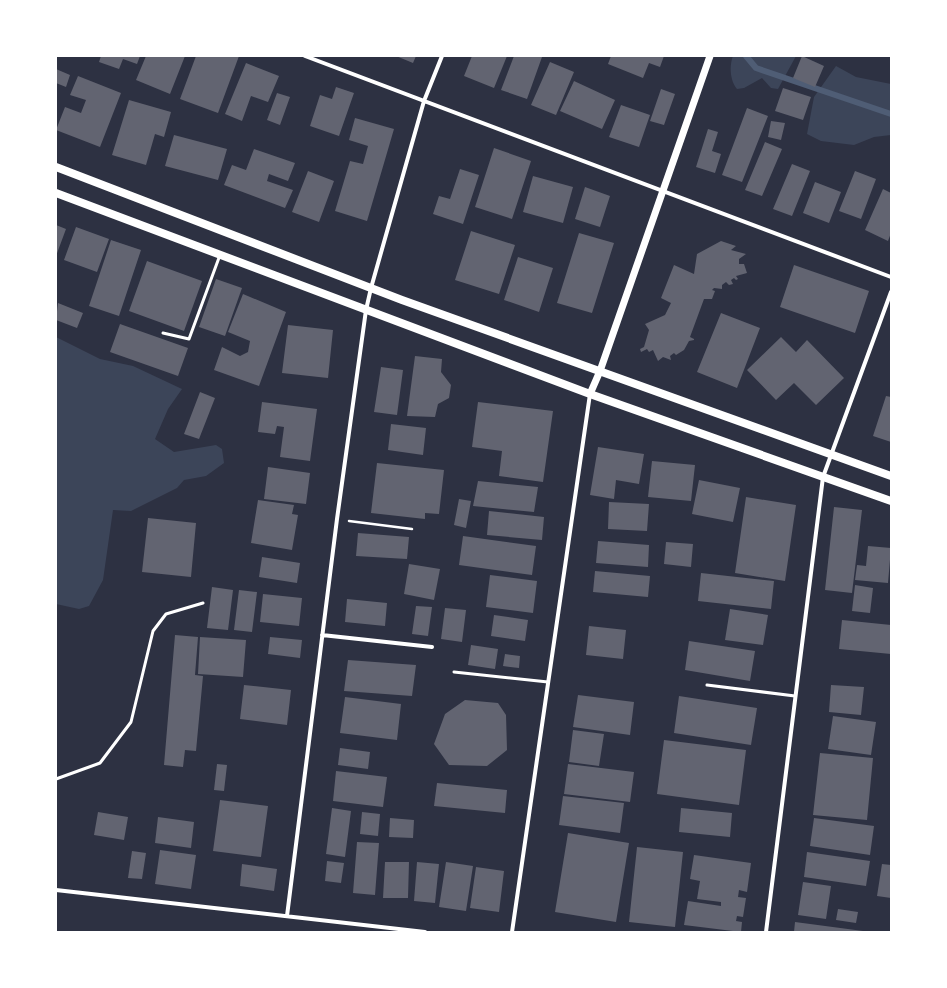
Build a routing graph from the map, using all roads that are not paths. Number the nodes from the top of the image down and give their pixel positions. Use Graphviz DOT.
graph roads {
  1 [pos="305,56"];
  2 [pos="442,56"];
  3 [pos="710,56"];
  4 [pos="424,101"];
  5 [pos="56,167"];
  6 [pos="663,191"];
  7 [pos="56,193"];
  8 [pos="220,255"];
  9 [pos="891,277"];
  10 [pos="371,288"];
  11 [pos="891,292"];
  12 [pos="366,310"];
  13 [pos="163,333"];
  14 [pos="600,371"];
  15 [pos="590,394"];
  16 [pos="831,456"];
  17 [pos="891,476"];
  18 [pos="823,477"];
  19 [pos="891,501"];
  20 [pos="203,603"];
  21 [pos="322,635"];
  22 [pos="432,648"];
  23 [pos="454,672"];
  24 [pos="548,682"];
  25 [pos="707,685"];
  26 [pos="795,696"];
  27 [pos="56,779"];
  28 [pos="56,890"];
  29 [pos="287,916"];
  30 [pos="425,932"];
  31 [pos="512,932"];
  32 [pos="766,932"];
  1 -- 4 [label="street"];
  2 -- 4 [label="street"];
  3 -- 6 [label="street"];
  4 -- 6 [label="street"];
  4 -- 10 [label="street"];
  5 -- 10 [label="main road"];
  6 -- 9 [label="street"];
  6 -- 14 [label="street"];
  7 -- 8 [label="main road"];
  8 -- 12 [label="main road"];
  8 -- 13 [label="lane"];
  10 -- 12 [label="street"];
  10 -- 14 [label="main road"];
  11 -- 16 [label="street"];
  12 -- 15 [label="main road"];
  12 -- 21 [label="street"];
  14 -- 15 [label="street"];
  14 -- 16 [label="main road"];
  15 -- 18 [label="main road"];
  15 -- 24 [label="street"];
  16 -- 17 [label="main road"];
  16 -- 18 [label="street"];
  18 -- 19 [label="main road"];
  18 -- 26 [label="street"];
  20 -- 27 [label="lane"];
  21 -- 22 [label="street"];
  21 -- 29 [label="street"];
  23 -- 24 [label="lane"];
  24 -- 31 [label="street"];
  25 -- 26 [label="lane"];
  26 -- 32 [label="street"];
  28 -- 29 [label="street"];
  29 -- 30 [label="street"];
}
